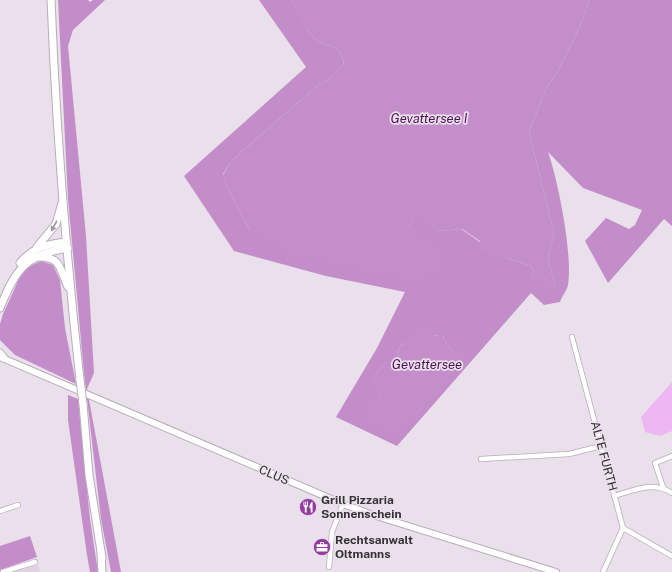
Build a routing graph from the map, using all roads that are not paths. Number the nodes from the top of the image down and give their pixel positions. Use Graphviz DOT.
graph roads {
  1 [pos="52,0"];
  2 [pos="63,199"];
  3 [pos="68,245"];
  4 [pos="35,249"];
  5 [pos="34,257"];
  6 [pos="70,292"];
  7 [pos="0,301"];
  8 [pos="0,308"];
  9 [pos="572,336"];
  10 [pos="1,356"];
  11 [pos="601,446"];
  12 [pos="672,456"];
  13 [pos="481,459"];
  14 [pos="663,487"];
  15 [pos="672,493"];
  16 [pos="614,496"];
  17 [pos="343,504"];
  18 [pos="18,505"];
  19 [pos="0,511"];
  20 [pos="623,528"];
  21 [pos="672,556"];
  22 [pos="35,562"];
  23 [pos="329,567"];
  24 [pos="3,572"];
  25 [pos="103,572"];
  26 [pos="556,572"];
  27 [pos="603,572"];
  1 -- 2 [label="main road"];
  2 -- 3 [label="main road"];
  2 -- 4 [label="main road, one-way"];
  3 -- 4 [label="main road"];
  3 -- 5 [label="main road"];
  3 -- 6 [label="main road"];
  4 -- 7 [label="main road"];
  5 -- 6 [label="main road"];
  5 -- 8 [label="main road"];
  6 -- 25 [label="main road, bridge"];
  9 -- 11 [label="street, ALTE FURTH"];
  10 -- 17 [label="main road, CLUS"];
  11 -- 13 [label="street"];
  11 -- 16 [label="street, ALTE FURTH"];
  12 -- 14 [label="street"];
  14 -- 15 [label="street"];
  14 -- 16 [label="street"];
  16 -- 20 [label="street, ALTE FURTH"];
  17 -- 23 [label="street"];
  17 -- 26 [label="main road, CLUS"];
  18 -- 19 [label="street"];
  20 -- 21 [label="street"];
  20 -- 27 [label="street"];
  22 -- 24 [label="street"];
}
